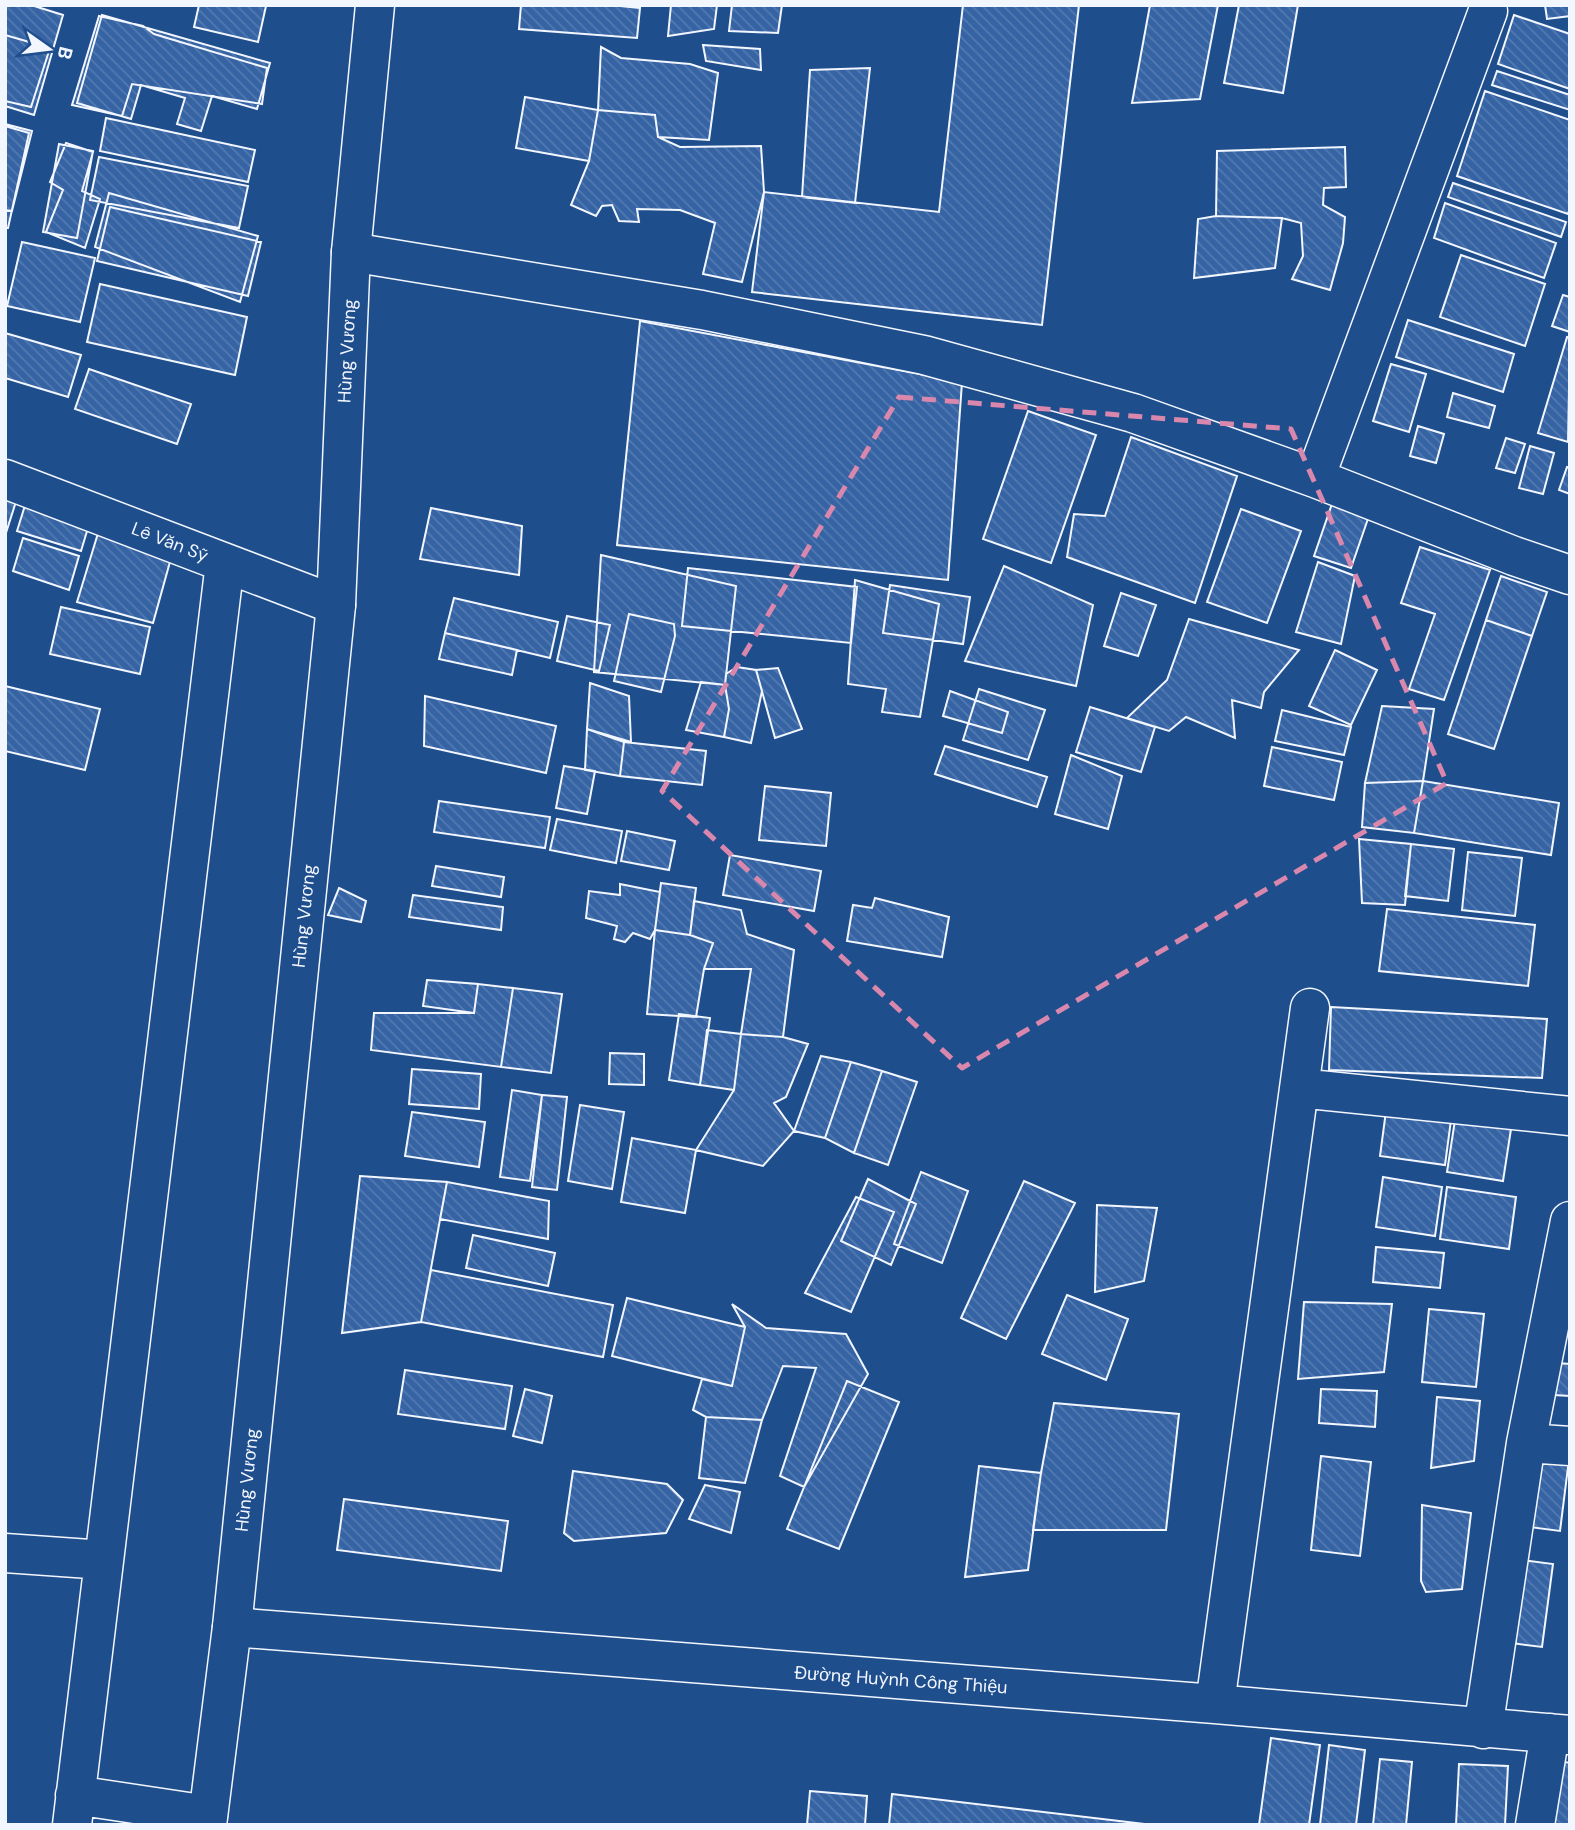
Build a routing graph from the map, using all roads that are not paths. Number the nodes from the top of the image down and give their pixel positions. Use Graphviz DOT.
graph roads {
  1 [pos="375,5"];
  2 [pos="1488,10"];
  3 [pos="351,252"];
  4 [pos="1315,478"];
  5 [pos="5,479"];
  6 [pos="225,563"];
  7 [pos="1570,575"];
  8 [pos="335,605"];
  9 [pos="1310,1008"];
  10 [pos="1299,1088"];
  11 [pos="1570,1116"];
  12 [pos="1570,1221"];
  13 [pos="1526,1443"];
  14 [pos="1570,1446"];
  15 [pos="5,1553"];
  16 [pos="104,1560"];
  17 [pos="232,1627"];
  18 [pos="1214,1704"];
  19 [pos="1483,1729"];
  20 [pos="1560,1734"];
  21 [pos="74,1810"];
  22 [pos="207,1820"];
  23 [pos="1535,1825"];
  1 -- 3 [label="street, Hùng Vương"];
  2 -- 4 [label="street"];
  3 -- 4 [label="street"];
  3 -- 8 [label="street, Hùng Vương"];
  4 -- 7 [label="street"];
  5 -- 6 [label="street, Lê Văn Sỹ"];
  6 -- 8 [label="street, Lê Văn Sỹ"];
  6 -- 16 [label="street"];
  8 -- 17 [label="street, Hùng Vương"];
  9 -- 10 [label="street"];
  10 -- 11 [label="street"];
  10 -- 18 [label="street"];
  12 -- 13 [label="street"];
  13 -- 14 [label="street"];
  13 -- 19 [label="street"];
  15 -- 16 [label="street"];
  16 -- 21 [label="street"];
  17 -- 18 [label="street, Đường Huỳnh Công Thiệu"];
  17 -- 22 [label="street, Hùng Vương"];
  18 -- 19 [label="street, Đường Huỳnh Công Thiệu"];
  19 -- 20 [label="street, Đường Huỳnh Công Thiệu"];
  20 -- 23 [label="street"];
  21 -- 22 [label="street"];
}
